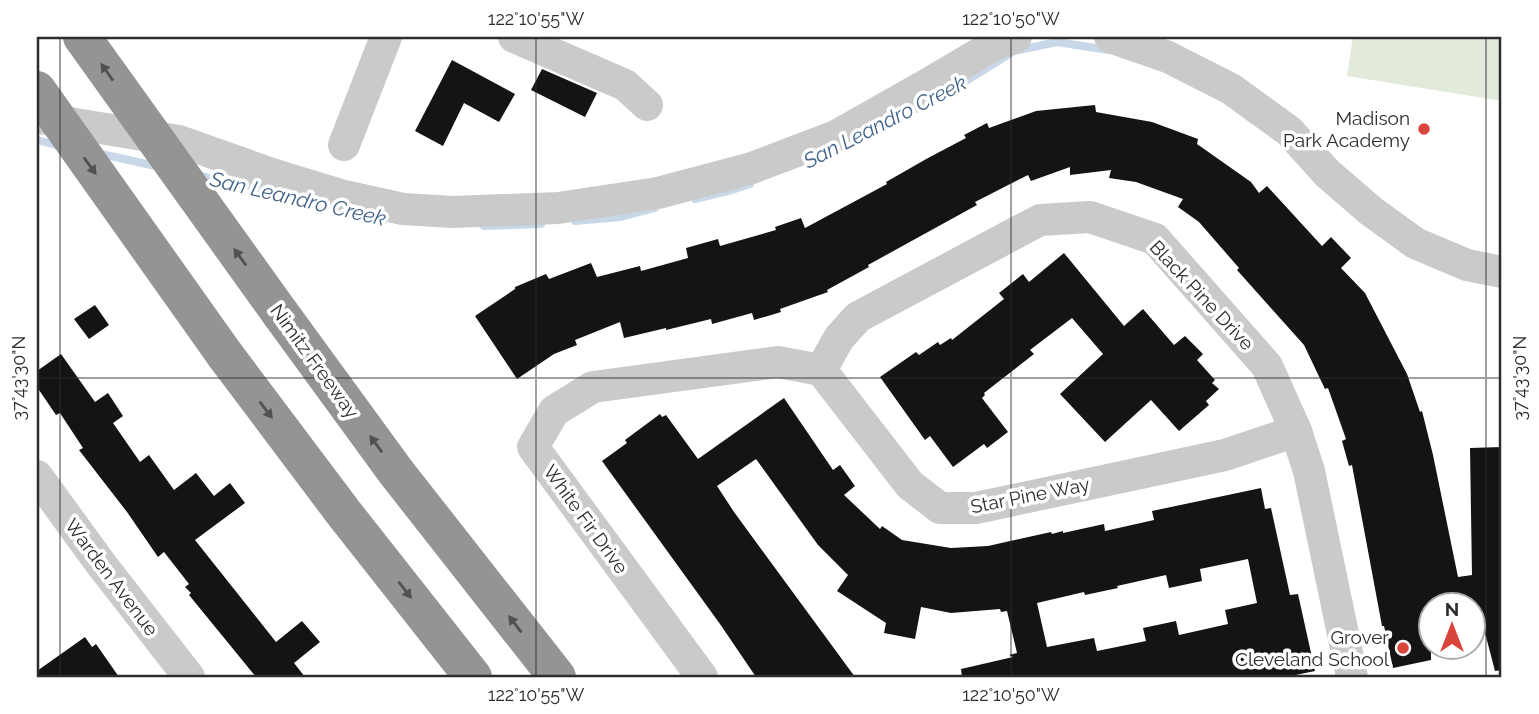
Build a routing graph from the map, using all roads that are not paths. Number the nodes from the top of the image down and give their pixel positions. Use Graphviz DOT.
graph roads {
  1 [pos="82,37"];
  2 [pos="386,37"];
  3 [pos="514,37"];
  4 [pos="1016,37"];
  5 [pos="1110,37"];
  6 [pos="37,90"];
  7 [pos="647,105"];
  8 [pos="37,118"];
  9 [pos="344,145"];
  10 [pos="1502,271"];
  11 [pos="821,370"];
  12 [pos="1296,431"];
  13 [pos="37,476"];
  14 [pos="189,677"];
  15 [pos="473,677"];
  16 [pos="557,677"];
  17 [pos="702,677"];
  18 [pos="1352,677"];
  16 -- 1 [label="highway, Nimitz Freeway, one-way, bridge"];
  2 -- 9 [label="street"];
  3 -- 7 [label="street"];
  4 -- 8 [label="street"];
  5 -- 10 [label="street"];
  6 -- 15 [label="highway, one-way, bridge"];
  11 -- 12 [label="street, Star Pine Way"];
  11 -- 12 [label="street, Black Pine Drive"];
  11 -- 17 [label="street, White Fir Drive"];
  12 -- 18 [label="street, Black Pine Drive"];
  13 -- 14 [label="street, Warden Avenue"];
}
